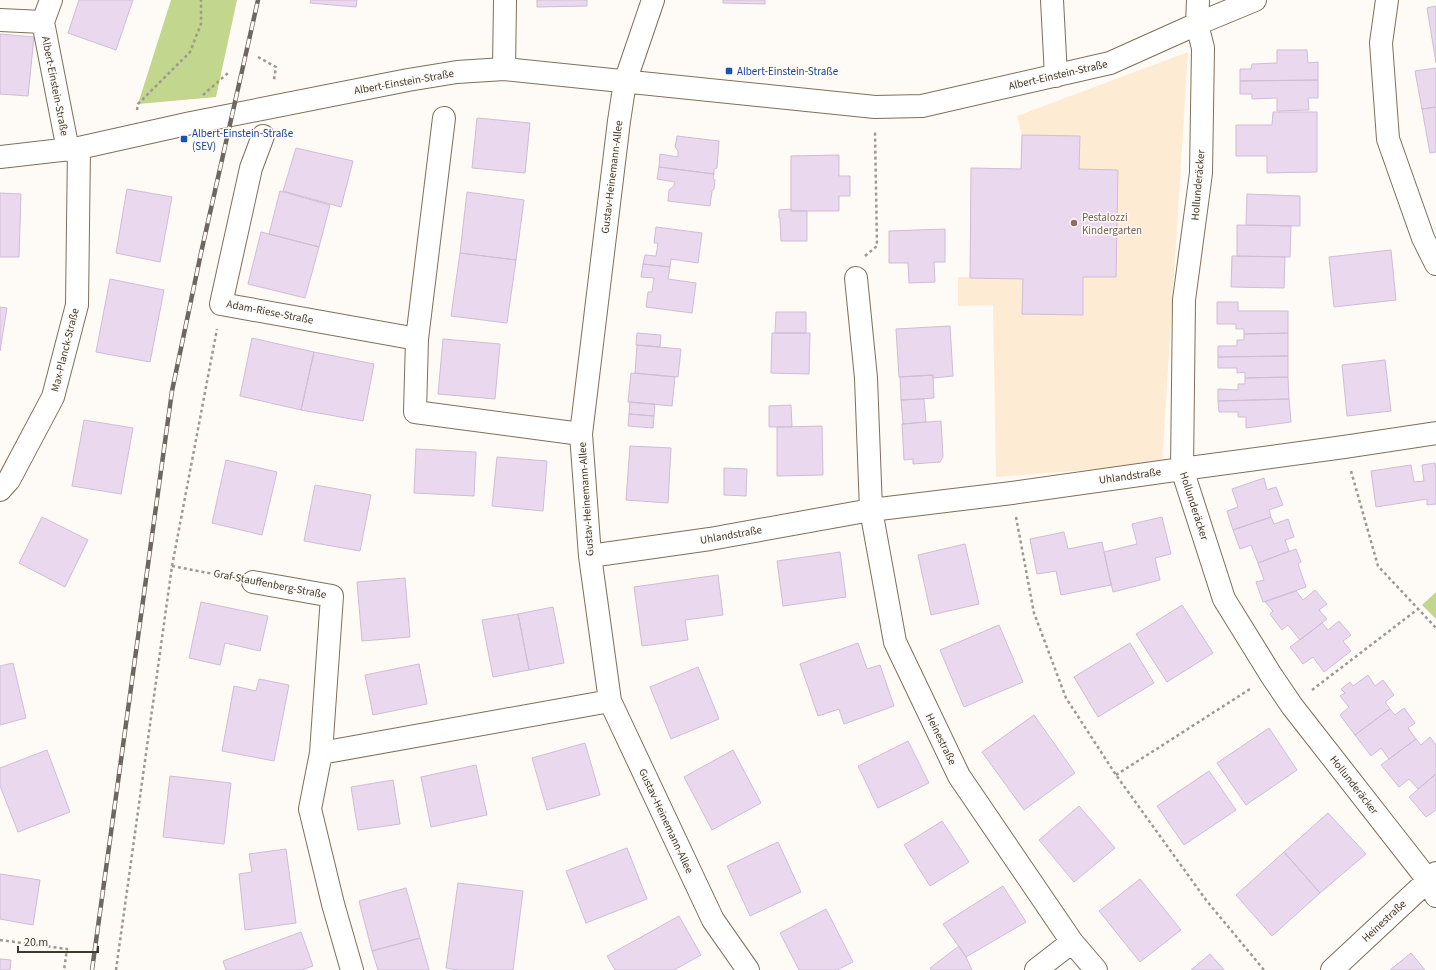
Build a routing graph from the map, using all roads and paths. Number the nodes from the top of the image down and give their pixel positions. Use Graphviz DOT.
graph roads {
  1 [pos="51,0"];
  2 [pos="201,0"];
  3 [pos="504,0"];
  4 [pos="653,0"];
  5 [pos="1052,0"];
  6 [pos="1198,0"];
  7 [pos="1255,0"];
  8 [pos="1387,0"];
  9 [pos="0,20"];
  10 [pos="43,22"];
  11 [pos="1197,24"];
  12 [pos="258,57"];
  13 [pos="504,69"];
  14 [pos="1056,76"];
  15 [pos="625,82"];
  16 [pos="272,107"];
  17 [pos="874,107"];
  18 [pos="444,118"];
  19 [pos="133,136"];
  20 [pos="263,136"];
  21 [pos="73,149"];
  22 [pos="0,157"];
  23 [pos="1436,264"];
  24 [pos="856,278"];
  25 [pos="221,304"];
  26 [pos="417,339"];
  27 [pos="1436,433"];
  28 [pos="581,434"];
  29 [pos="1344,447"];
  30 [pos="1182,468"];
  31 [pos="0,490"];
  32 [pos="1012,493"];
  33 [pos="871,510"];
  34 [pos="590,556"];
  35 [pos="172,566"];
  36 [pos="253,582"];
  37 [pos="1418,609"];
  38 [pos="1436,628"];
  39 [pos="1271,675"];
  40 [pos="610,701"];
  41 [pos="1292,706"];
  42 [pos="321,753"];
  43 [pos="1116,775"];
  44 [pos="1433,883"];
  45 [pos="0,940"];
  46 [pos="1072,942"];
  47 [pos="64,970"];
  48 [pos="116,970"];
  49 [pos="352,970"];
  50 [pos="748,970"];
  51 [pos="1036,970"];
  52 [pos="1096,970"];
  53 [pos="1264,970"];
  54 [pos="1332,970"];
  1 -- 10 [label="street, Albert-Einstein-Straße"];
  2 -- 19 [label="path"];
  3 -- 13 [label="street"];
  4 -- 15 [label="street, Gustav-Heinemann-Allee"];
  5 -- 14 [label="street"];
  6 -- 11 [label="street, Hollunderäcker"];
  7 -- 11 [label="street, Albert-Einstein-Straße"];
  8 -- 23 [label="street"];
  9 -- 10 [label="street, Albert-Einstein-Straße"];
  10 -- 21 [label="street, Albert-Einstein-Straße"];
  11 -- 14 [label="street, Albert-Einstein-Straße"];
  11 -- 30 [label="street, Hollunderäcker"];
  12 -- 16 [label="path"];
  13 -- 15 [label="street, Albert-Einstein-Straße"];
  13 -- 16 [label="street, Albert-Einstein-Straße"];
  14 -- 17 [label="street, Albert-Einstein-Straße"];
  15 -- 17 [label="street, Albert-Einstein-Straße"];
  15 -- 28 [label="street, Gustav-Heinemann-Allee"];
  16 -- 19 [label="street, Albert-Einstein-Straße"];
  17 -- 24 [label="path"];
  18 -- 26 [label="street"];
  19 -- 21 [label="street, Albert-Einstein-Straße"];
  20 -- 25 [label="street, Adam-Riese-Straße"];
  21 -- 22 [label="street, Albert-Einstein-Straße"];
  21 -- 31 [label="street, Max-Planck-Straße"];
  24 -- 33 [label="street"];
  25 -- 26 [label="street, Adam-Riese-Straße"];
  25 -- 35 [label="path"];
  26 -- 28 [label="street"];
  27 -- 29 [label="street, Uhlandstraße"];
  28 -- 34 [label="street, Gustav-Heinemann-Allee"];
  29 -- 30 [label="street, Uhlandstraße"];
  29 -- 37 [label="path"];
  30 -- 32 [label="street, Uhlandstraße"];
  30 -- 39 [label="street, Hollunderäcker"];
  32 -- 33 [label="street, Uhlandstraße"];
  32 -- 43 [label="path"];
  33 -- 34 [label="street, Uhlandstraße"];
  33 -- 46 [label="street, Heinestraße"];
  34 -- 40 [label="street, Gustav-Heinemann-Allee"];
  35 -- 36 [label="path, Graf-Stauffenberg-Straße"];
  35 -- 48 [label="path"];
  36 -- 42 [label="street, Graf-Stauffenberg-Straße"];
  37 -- 38 [label="path"];
  37 -- 41 [label="path"];
  39 -- 41 [label="street, Hollunderäcker"];
  39 -- 43 [label="path"];
  40 -- 42 [label="street"];
  40 -- 50 [label="street, Gustav-Heinemann-Allee"];
  41 -- 44 [label="street, Hollunderäcker"];
  42 -- 49 [label="street, Graf-Stauffenberg-Straße"];
  43 -- 53 [label="path"];
  44 -- 54 [label="street, Heinestraße"];
  45 -- 47 [label="path"];
  46 -- 51 [label="street"];
  46 -- 52 [label="street, Heinestraße"];
}
